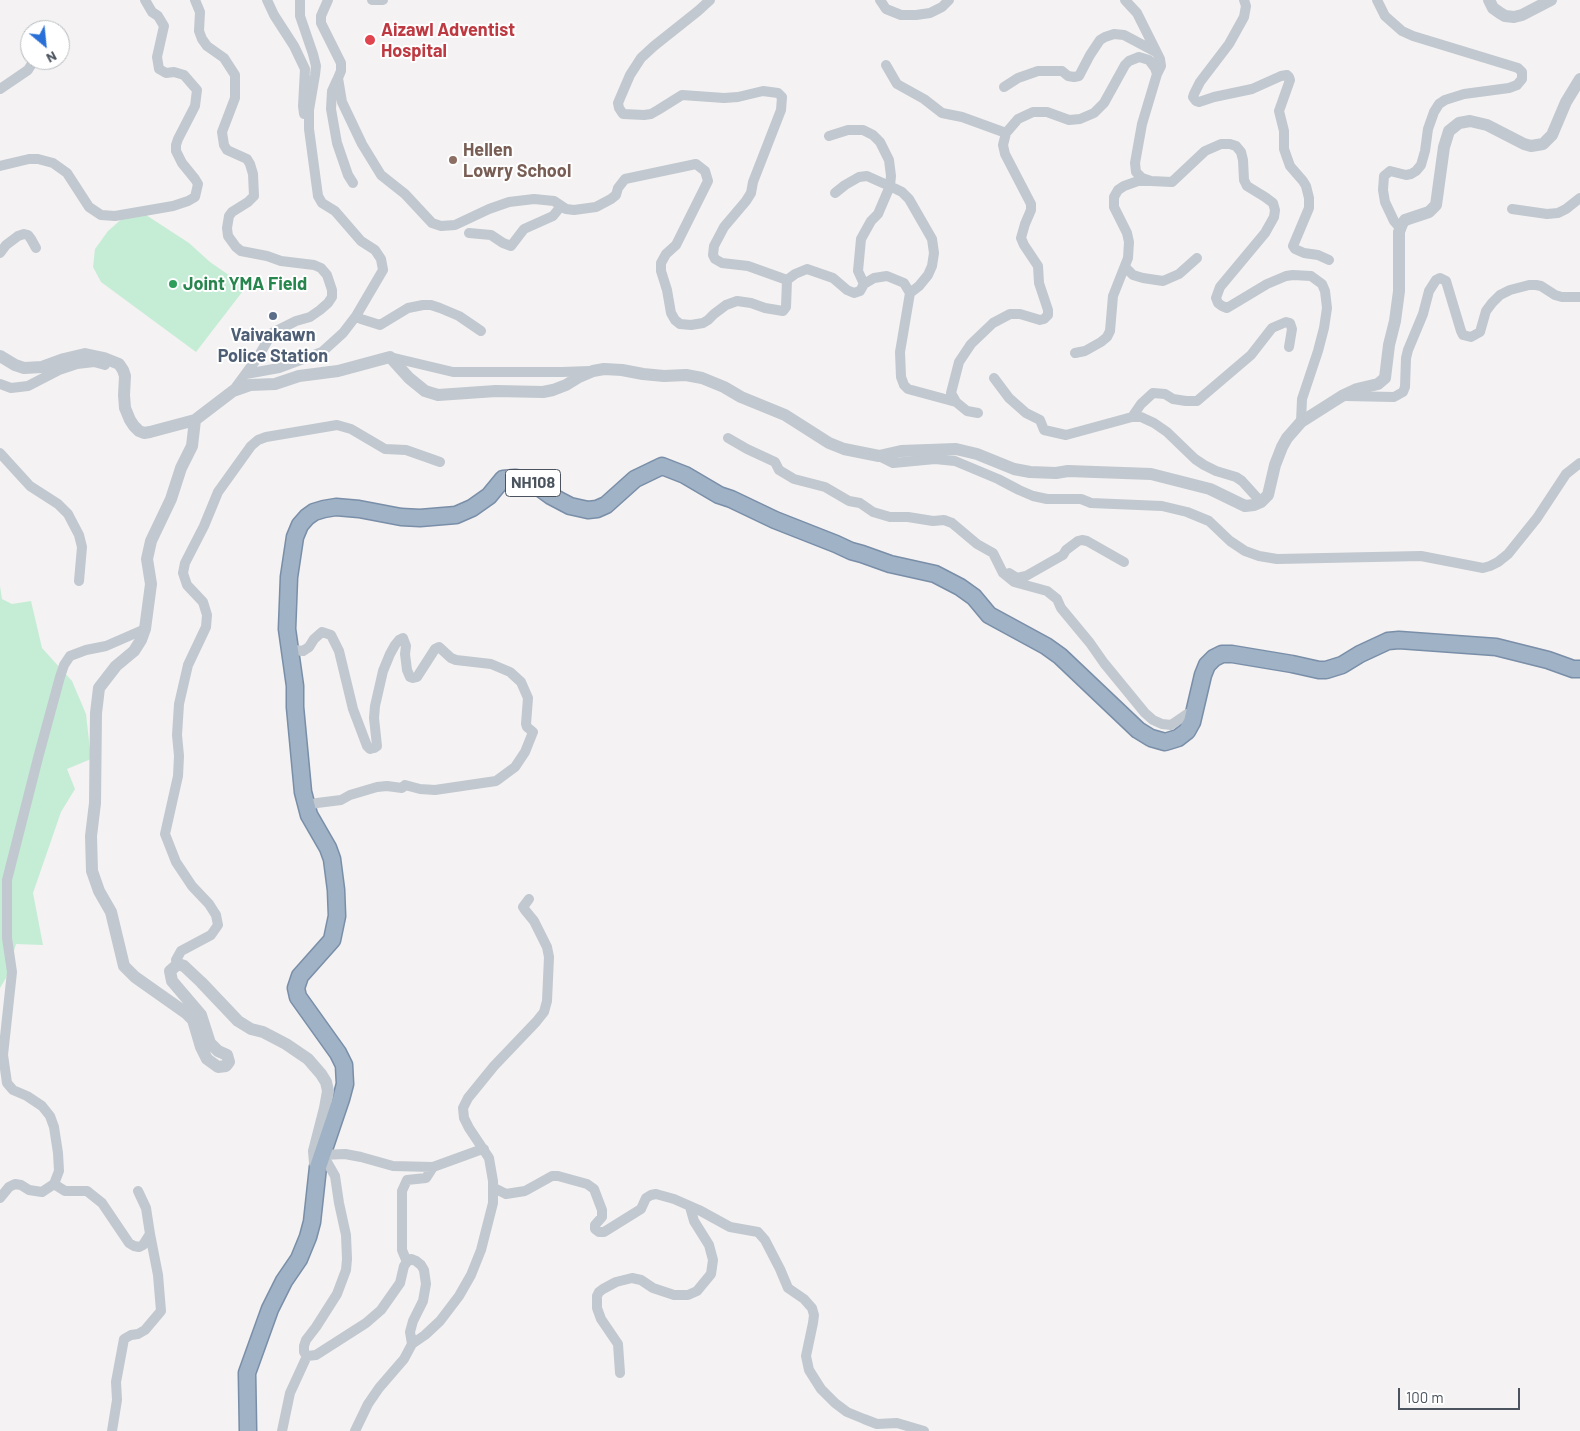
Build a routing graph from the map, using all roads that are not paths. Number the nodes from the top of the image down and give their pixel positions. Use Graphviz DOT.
graph roads {
  1 [pos="145,0"];
  2 [pos="195,0"];
  3 [pos="267,0"];
  4 [pos="300,0"];
  5 [pos="328,0"];
  6 [pos="372,0"];
  7 [pos="382,0"];
  8 [pos="710,0"];
  9 [pos="880,0"];
  10 [pos="950,0"];
  11 [pos="1125,0"];
  12 [pos="1244,0"];
  13 [pos="1377,0"];
  14 [pos="1489,0"];
  15 [pos="1551,0"];
  16 [pos="1156,52"];
  17 [pos="886,65"];
  18 [pos="28,70"];
  19 [pos="1157,74"];
  20 [pos="338,78"];
  21 [pos="1580,79"];
  22 [pos="1004,87"];
  23 [pos="0,89"];
  24 [pos="309,129"];
  25 [pos="1006,133"];
  26 [pos="828,136"];
  27 [pos="0,166"];
  28 [pos="1150,181"];
  29 [pos="353,183"];
  30 [pos="890,186"];
  31 [pos="835,193"];
  32 [pos="1580,198"];
  33 [pos="561,206"];
  34 [pos="1512,209"];
  35 [pos="1400,228"];
  36 [pos="469,233"];
  37 [pos="36,248"];
  38 [pos="0,253"];
  39 [pos="1197,258"];
  40 [pos="1329,260"];
  41 [pos="1125,267"];
  42 [pos="787,280"];
  43 [pos="864,284"];
  44 [pos="910,294"];
  45 [pos="1580,297"];
  46 [pos="356,316"];
  47 [pos="481,330"];
  48 [pos="1289,347"];
  49 [pos="1076,353"];
  50 [pos="0,356"];
  51 [pos="390,356"];
  52 [pos="117,364"];
  53 [pos="593,371"];
  54 [pos="246,374"];
  55 [pos="994,378"];
  56 [pos="0,384"];
  57 [pos="233,391"];
  58 [pos="1342,396"];
  59 [pos="956,402"];
  60 [pos="978,413"];
  61 [pos="1132,417"];
  62 [pos="195,420"];
  63 [pos="1301,422"];
  64 [pos="728,438"];
  65 [pos="0,453"];
  66 [pos="879,456"];
  67 [pos="4,462"];
  68 [pos="440,462"];
  69 [pos="1580,463"];
  70 [pos="1262,502"];
  71 [pos="998,561"];
  72 [pos="1124,562"];
  73 [pos="79,581"];
  74 [pos="145,629"];
  75 [pos="289,644"];
  76 [pos="1580,669"];
  77 [pos="1195,714"];
  78 [pos="306,806"];
  79 [pos="529,899"];
  80 [pos="178,964"];
  81 [pos="484,1149"];
  82 [pos="320,1160"];
  83 [pos="433,1167"];
  84 [pos="54,1184"];
  85 [pos="494,1188"];
  86 [pos="138,1191"];
  87 [pos="0,1198"];
  88 [pos="690,1207"];
  89 [pos="150,1234"];
  90 [pos="406,1262"];
  91 [pos="412,1344"];
  92 [pos="307,1356"];
  93 [pos="620,1373"];
  94 [pos="112,1431"];
  95 [pos="248,1431"];
  96 [pos="282,1431"];
  97 [pos="355,1431"];
  98 [pos="924,1431"];
  1 -- 27 [label="street"];
  2 -- 54 [label="street"];
  3 -- 24 [label="street"];
  4 -- 24 [label="street"];
  5 -- 20 [label="street"];
  6 -- 7 [label="street"];
  8 -- 42 [label="street"];
  9 -- 10 [label="street"];
  11 -- 16 [label="street"];
  12 -- 40 [label="street"];
  13 -- 35 [label="street"];
  14 -- 15 [label="street"];
  16 -- 19 [label="street"];
  16 -- 22 [label="street"];
  17 -- 25 [label="street"];
  18 -- 23 [label="street"];
  19 -- 25 [label="street"];
  19 -- 28 [label="street"];
  20 -- 29 [label="street"];
  20 -- 33 [label="street"];
  21 -- 35 [label="street"];
  24 -- 46 [label="street"];
  25 -- 59 [label="street"];
  26 -- 30 [label="street"];
  28 -- 41 [label="street"];
  28 -- 63 [label="street"];
  30 -- 31 [label="street"];
  30 -- 43 [label="street"];
  30 -- 44 [label="street"];
  32 -- 34 [label="street"];
  33 -- 36 [label="street"];
  33 -- 42 [label="street"];
  35 -- 58 [label="street"];
  37 -- 38 [label="street"];
  39 -- 41 [label="street"];
  41 -- 49 [label="street"];
  42 -- 43 [label="street"];
  43 -- 44 [label="street"];
  44 -- 59 [label="street"];
  45 -- 58 [label="street"];
  46 -- 47 [label="street"];
  46 -- 54 [label="street"];
  48 -- 61 [label="street"];
  50 -- 52 [label="street"];
  51 -- 53 [label="street"];
  51 -- 53 [label="street"];
  51 -- 57 [label="street"];
  52 -- 56 [label="street"];
  52 -- 62 [label="street"];
  53 -- 66 [label="street"];
  54 -- 57 [label="street"];
  55 -- 61 [label="street"];
  57 -- 62 [label="street"];
  58 -- 63 [label="street"];
  59 -- 60 [label="street"];
  61 -- 70 [label="street"];
  62 -- 74 [label="street"];
  63 -- 70 [label="street"];
  64 -- 71 [label="street"];
  65 -- 67 [label="street"];
  66 -- 69 [label="street"];
  66 -- 70 [label="street"];
  67 -- 73 [label="street"];
  68 -- 80 [label="street"];
  71 -- 72 [label="street"];
  71 -- 77 [label="street"];
  74 -- 80 [label="street"];
  74 -- 84 [label="street"];
  75 -- 77 [label="highway, NH108"];
  75 -- 78 [label="highway, NH108"];
  75 -- 78 [label="street"];
  76 -- 77 [label="highway, NH108"];
  78 -- 82 [label="highway, NH108"];
  79 -- 81 [label="street"];
  80 -- 82 [label="street"];
  81 -- 83 [label="street"];
  81 -- 85 [label="street"];
  82 -- 83 [label="street"];
  82 -- 92 [label="street"];
  82 -- 95 [label="highway, NH108"];
  83 -- 90 [label="street"];
  84 -- 87 [label="street"];
  84 -- 89 [label="street"];
  85 -- 88 [label="street"];
  85 -- 91 [label="street"];
  86 -- 89 [label="street"];
  88 -- 93 [label="street"];
  88 -- 98 [label="street"];
  89 -- 94 [label="street"];
  90 -- 91 [label="street"];
  90 -- 92 [label="street"];
  91 -- 97 [label="street"];
  92 -- 96 [label="street"];
}
